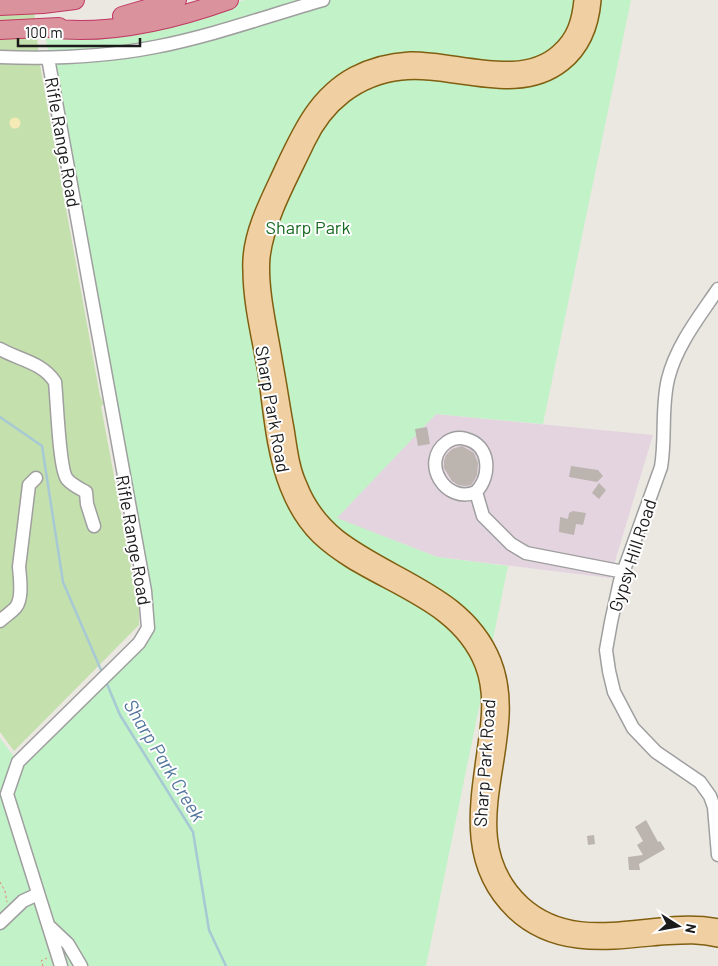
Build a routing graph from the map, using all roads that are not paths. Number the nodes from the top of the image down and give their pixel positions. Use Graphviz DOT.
graph roads {
  1 [pos="75,0"];
  2 [pos="177,0"];
  3 [pos="229,0"];
  4 [pos="323,0"];
  5 [pos="582,0"];
  6 [pos="593,0"];
  7 [pos="0,6"];
  8 [pos="49,28"];
  9 [pos="0,30"];
  10 [pos="0,57"];
  11 [pos="48,58"];
  12 [pos="718,289"];
  13 [pos="0,349"];
  14 [pos="36,478"];
  15 [pos="476,492"];
  16 [pos="94,526"];
  17 [pos="624,572"];
  18 [pos="0,621"];
  19 [pos="718,855"];
  20 [pos="38,894"];
  21 [pos="4,916"];
  22 [pos="48,925"];
  23 [pos="718,927"];
  24 [pos="718,939"];
  25 [pos="61,966"];
  26 [pos="81,966"];
  1 -- 7 [label="highway"];
  2 -- 8 [label="highway"];
  3 -- 8 [label="highway"];
  4 -- 11 [label="street"];
  5 -- 24 [label="main road, Sharp Park Road"];
  6 -- 23 [label="main road, Sharp Park Road"];
  8 -- 9 [label="highway"];
  10 -- 11 [label="street"];
  11 -- 20 [label="street, Rifle Range Road"];
  12 -- 17 [label="street, Gypsy Hill Road"];
  13 -- 16 [label="street"];
  14 -- 18 [label="street"];
  15 -- 15 [label="street"];
  15 -- 17 [label="street"];
  17 -- 19 [label="street, Gypsy Hill Road"];
  20 -- 21 [label="street"];
  20 -- 22 [label="street, Rifle Range Road"];
  22 -- 25 [label="street, Rifle Range Road"];
  22 -- 26 [label="street"];
}
